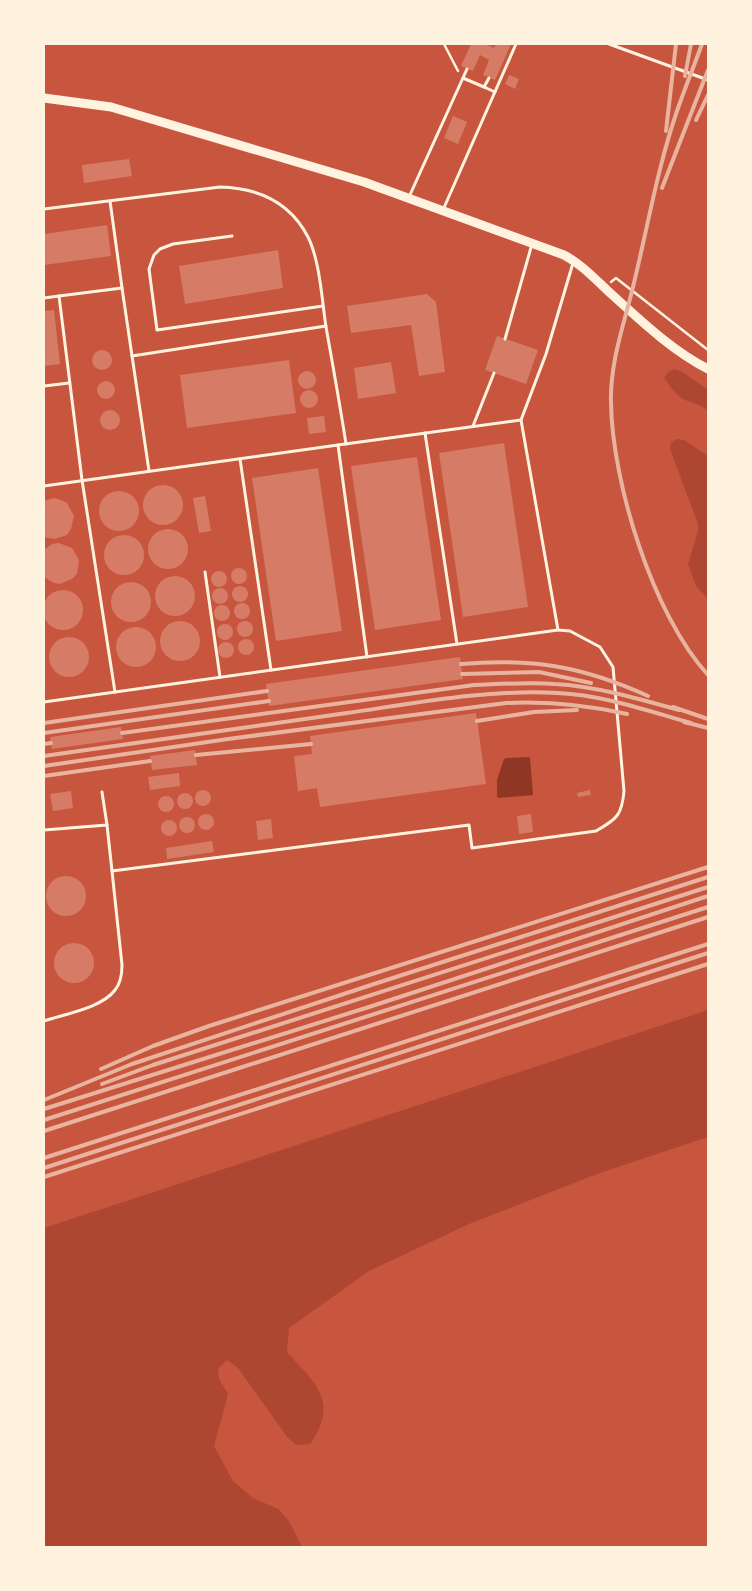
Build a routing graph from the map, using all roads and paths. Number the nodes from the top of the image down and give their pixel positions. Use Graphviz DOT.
graph roads {
  1 [pos="444,44"];
  2 [pos="516,44"];
  3 [pos="609,44"];
  4 [pos="467,69"];
  5 [pos="463,78"];
  6 [pos="489,78"];
  7 [pos="708,80"];
  8 [pos="484,87"];
  9 [pos="495,92"];
  10 [pos="44,98"];
  11 [pos="409,197"];
  12 [pos="110,201"];
  13 [pos="44,210"];
  14 [pos="443,210"];
  15 [pos="232,236"];
  16 [pos="533,242"];
  17 [pos="574,260"];
  18 [pos="122,288"];
  19 [pos="604,288"];
  20 [pos="59,296"];
  21 [pos="44,298"];
  22 [pos="323,306"];
  23 [pos="326,326"];
  24 [pos="505,339"];
  25 [pos="708,350"];
  26 [pos="131,356"];
  27 [pos="708,369"];
  28 [pos="494,373"];
  29 [pos="69,383"];
  30 [pos="44,386"];
  31 [pos="521,420"];
  32 [pos="473,426"];
  33 [pos="425,433"];
  34 [pos="346,444"];
  35 [pos="338,445"];
  36 [pos="240,459"];
  37 [pos="149,471"];
  38 [pos="82,480"];
  39 [pos="44,486"];
  40 [pos="205,572"];
  41 [pos="558,630"];
  42 [pos="457,644"];
  43 [pos="367,657"];
  44 [pos="271,670"];
  45 [pos="220,677"];
  46 [pos="115,692"];
  47 [pos="44,702"];
  48 [pos="102,792"];
  49 [pos="106,825"];
  50 [pos="44,830"];
  51 [pos="112,871"];
  52 [pos="44,1021"];
  1 -- 5 [label="path"];
  2 -- 9 [label="lane"];
  3 -- 7 [label="lane"];
  4 -- 5 [label="lane"];
  5 -- 8 [label="lane"];
  5 -- 11 [label="lane"];
  6 -- 8 [label="lane"];
  8 -- 9 [label="lane"];
  9 -- 14 [label="lane"];
  10 -- 11 [label="street"];
  11 -- 14 [label="street"];
  12 -- 13 [label="lane"];
  12 -- 18 [label="lane"];
  12 -- 22 [label="lane"];
  14 -- 16 [label="street"];
  15 -- 22 [label="lane"];
  16 -- 17 [label="street"];
  16 -- 24 [label="lane"];
  17 -- 19 [label="street"];
  17 -- 31 [label="lane"];
  18 -- 20 [label="lane"];
  18 -- 26 [label="lane"];
  19 -- 25 [label="path"];
  19 -- 27 [label="street"];
  20 -- 21 [label="lane"];
  20 -- 29 [label="lane"];
  22 -- 23 [label="lane"];
  23 -- 26 [label="lane"];
  23 -- 34 [label="lane"];
  26 -- 37 [label="lane"];
  28 -- 32 [label="lane"];
  29 -- 30 [label="lane"];
  29 -- 38 [label="lane"];
  31 -- 32 [label="lane"];
  31 -- 41 [label="lane"];
  32 -- 33 [label="lane"];
  33 -- 34 [label="lane"];
  33 -- 42 [label="lane"];
  34 -- 35 [label="lane"];
  35 -- 36 [label="lane"];
  35 -- 43 [label="lane"];
  36 -- 37 [label="lane"];
  36 -- 44 [label="lane"];
  37 -- 38 [label="lane"];
  38 -- 39 [label="lane"];
  38 -- 46 [label="lane"];
  40 -- 45 [label="lane"];
  41 -- 42 [label="lane"];
  41 -- 51 [label="lane"];
  42 -- 43 [label="lane"];
  43 -- 44 [label="lane"];
  44 -- 45 [label="lane"];
  45 -- 46 [label="lane"];
  46 -- 47 [label="lane"];
  48 -- 49 [label="lane"];
  49 -- 50 [label="lane"];
  49 -- 51 [label="lane"];
  51 -- 52 [label="lane"];
}
